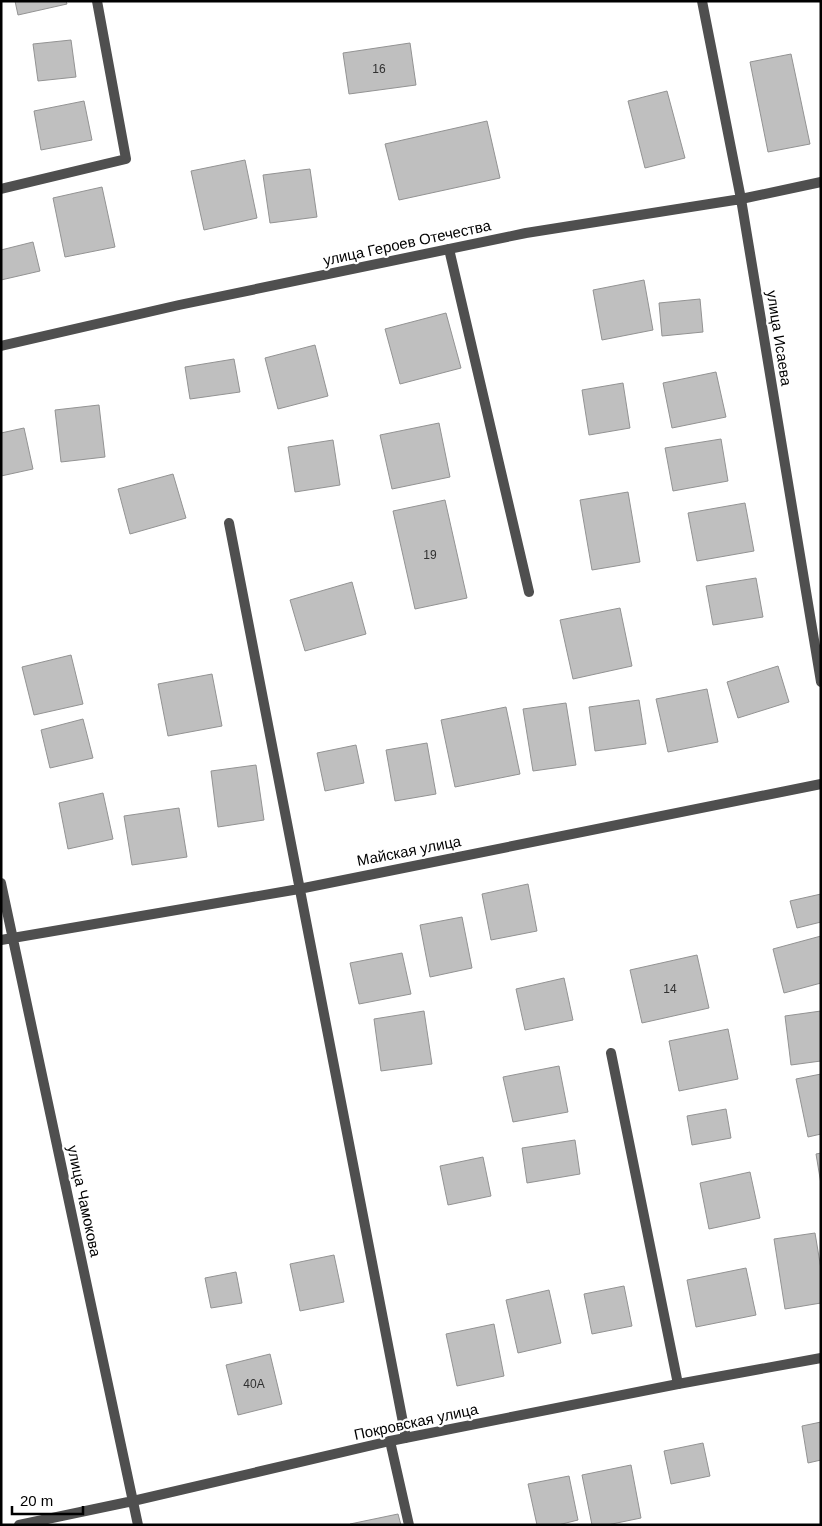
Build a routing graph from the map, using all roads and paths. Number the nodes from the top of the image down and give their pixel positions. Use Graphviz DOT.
graph roads {
  1 [pos="97,1"];
  2 [pos="702,1"];
  3 [pos="821,182"];
  4 [pos="1,189"];
  5 [pos="741,200"];
  6 [pos="449,249"];
  7 [pos="1,346"];
  8 [pos="229,523"];
  9 [pos="529,592"];
  10 [pos="821,682"];
  11 [pos="821,784"];
  12 [pos="1,883"];
  13 [pos="299,889"];
  14 [pos="13,937"];
  15 [pos="1,940"];
  16 [pos="610,1053"];
  17 [pos="821,1358"];
  18 [pos="678,1384"];
  19 [pos="406,1438"];
  20 [pos="390,1442"];
  21 [pos="133,1501"];
  22 [pos="19,1525"];
  23 [pos="138,1525"];
  24 [pos="409,1525"];
  1 -- 4 [label="street"];
  2 -- 5 [label="street, улица Исаева"];
  3 -- 5 [label="street, улица Героев Отечества"];
  5 -- 6 [label="street, улица Героев Отечества"];
  5 -- 10 [label="street, улица Исаева"];
  6 -- 7 [label="street, улица Героев Отечества"];
  6 -- 9 [label="street"];
  8 -- 13 [label="street"];
  11 -- 13 [label="street, Майская улица"];
  12 -- 14 [label="street, улица Чамокова"];
  13 -- 14 [label="street, Майская улица"];
  13 -- 19 [label="street"];
  14 -- 15 [label="street, Майская улица"];
  14 -- 21 [label="street, улица Чамокова"];
  16 -- 18 [label="street"];
  17 -- 18 [label="street, Покровская улица"];
  18 -- 19 [label="street, Покровская улица"];
  19 -- 20 [label="street, Покровская улица"];
  20 -- 21 [label="street, Покровская улица"];
  20 -- 24 [label="street"];
  21 -- 22 [label="street, Покровская улица"];
  21 -- 23 [label="street, улица Чамокова"];
}
